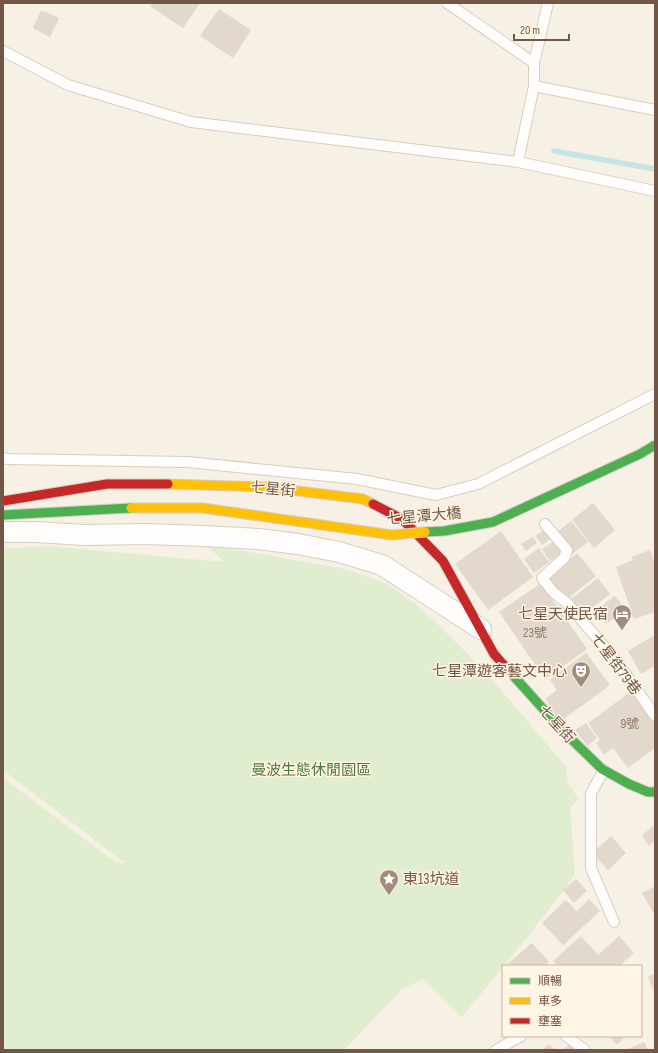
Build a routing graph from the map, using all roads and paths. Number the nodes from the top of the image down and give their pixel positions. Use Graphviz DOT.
graph roads {
  1 [pos="447,3"];
  2 [pos="548,3"];
  3 [pos="3,51"];
  4 [pos="534,63"];
  5 [pos="534,86"];
  6 [pos="655,110"];
  7 [pos="518,162"];
  8 [pos="655,190"];
  9 [pos="655,394"];
  10 [pos="655,445"];
  11 [pos="3,458"];
  12 [pos="3,501"];
  13 [pos="3,515"];
  14 [pos="545,524"];
  15 [pos="3,532"];
  16 [pos="480,629"];
  17 [pos="655,716"];
  18 [pos="604,770"];
  19 [pos="655,792"];
  20 [pos="614,922"];
  21 [pos="519,1037"];
  22 [pos="567,1037"];
  23 [pos="496,1050"];
  24 [pos="585,1050"];
  1 -- 4 [label="lane"];
  2 -- 4 [label="lane"];
  3 -- 7 [label="lane"];
  4 -- 5 [label="lane"];
  5 -- 6 [label="lane"];
  5 -- 7 [label="lane"];
  7 -- 8 [label="lane"];
  9 -- 11 [label="lane"];
  10 -- 13 [label="street, 七星潭大橋, bridge"];
  12 -- 16 [label="street, 七星街"];
  14 -- 17 [label="lane, 七星街79巷"];
  15 -- 16 [label="street, 七星街"];
  16 -- 18 [label="street, 七星街"];
  18 -- 19 [label="street, 七星街"];
  18 -- 20 [label="lane"];
  21 -- 23 [label="lane"];
  22 -- 24 [label="lane"];
}
